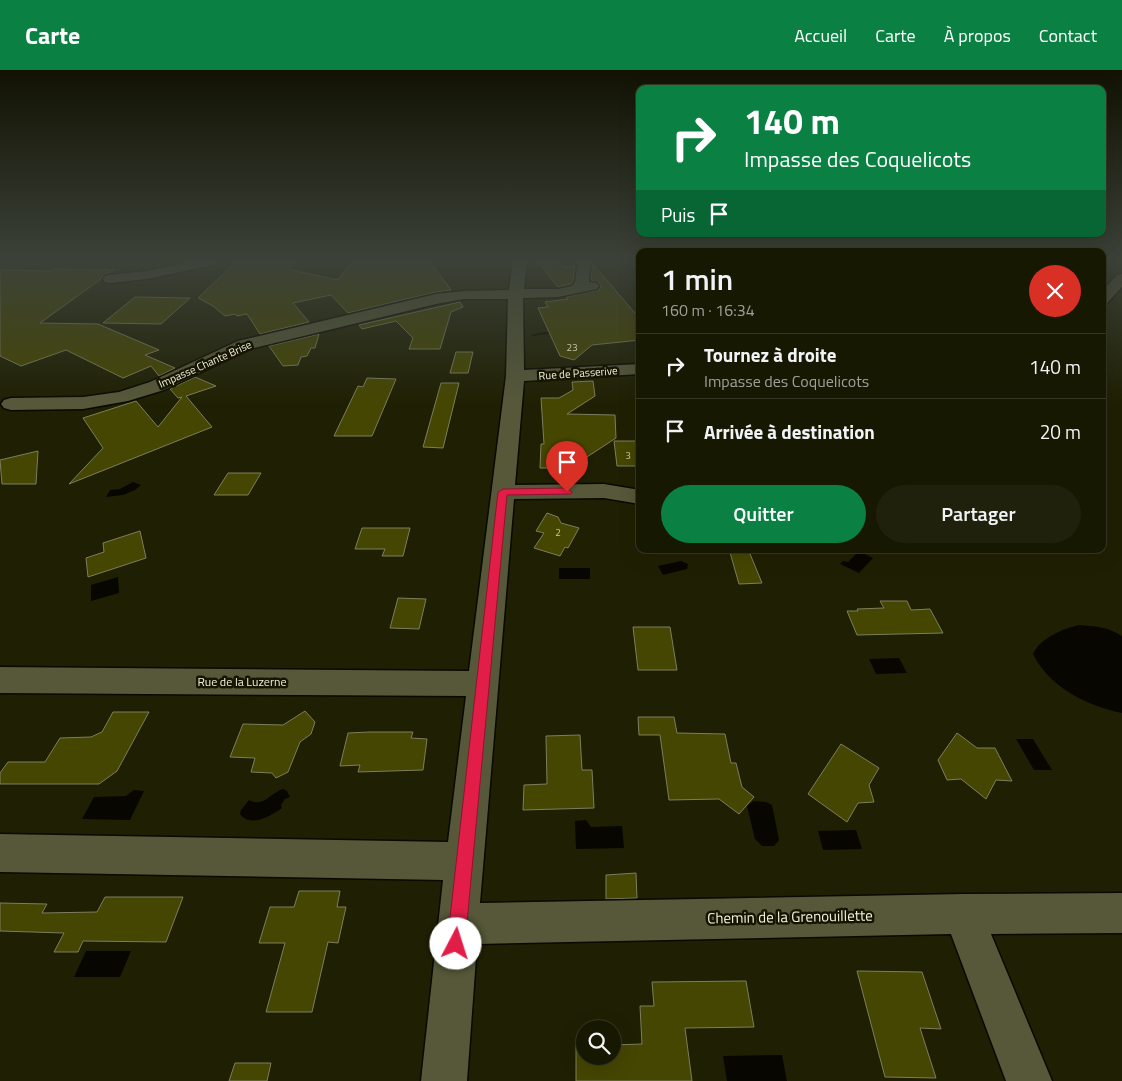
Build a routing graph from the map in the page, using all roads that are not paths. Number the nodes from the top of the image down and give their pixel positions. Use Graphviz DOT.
graph roads {
  1 [pos="397,308"];
  2 [pos="516,308"];
  3 [pos="636,369"];
  4 [pos="515,376"];
  5 [pos="11,404"];
  6 [pos="503,492"];
  7 [pos="636,496"];
  8 [pos="0,680"];
  9 [pos="483,684"];
  10 [pos="0,853"];
  11 [pos="465,860"];
  12 [pos="1122,913"];
  13 [pos="963,914"];
  14 [pos="458,924"];
  15 [pos="444,1081"];
  16 [pos="1029,1081"];
  1 -- 5 [label="street, Impasse Chante Brise"];
  2 -- 4 [label="street"];
  3 -- 4 [label="street, Rue de Passerive"];
  4 -- 6 [label="street"];
  6 -- 7 [label="street"];
  6 -- 9 [label="street"];
  8 -- 9 [label="street, Rue de la Luzerne"];
  9 -- 11 [label="street"];
  10 -- 11 [label="street"];
  11 -- 14 [label="street"];
  12 -- 13 [label="street, Chemin de la Grenouillette"];
  13 -- 14 [label="street, Chemin de la Grenouillette"];
  13 -- 16 [label="street"];
  14 -- 15 [label="street"];
}
